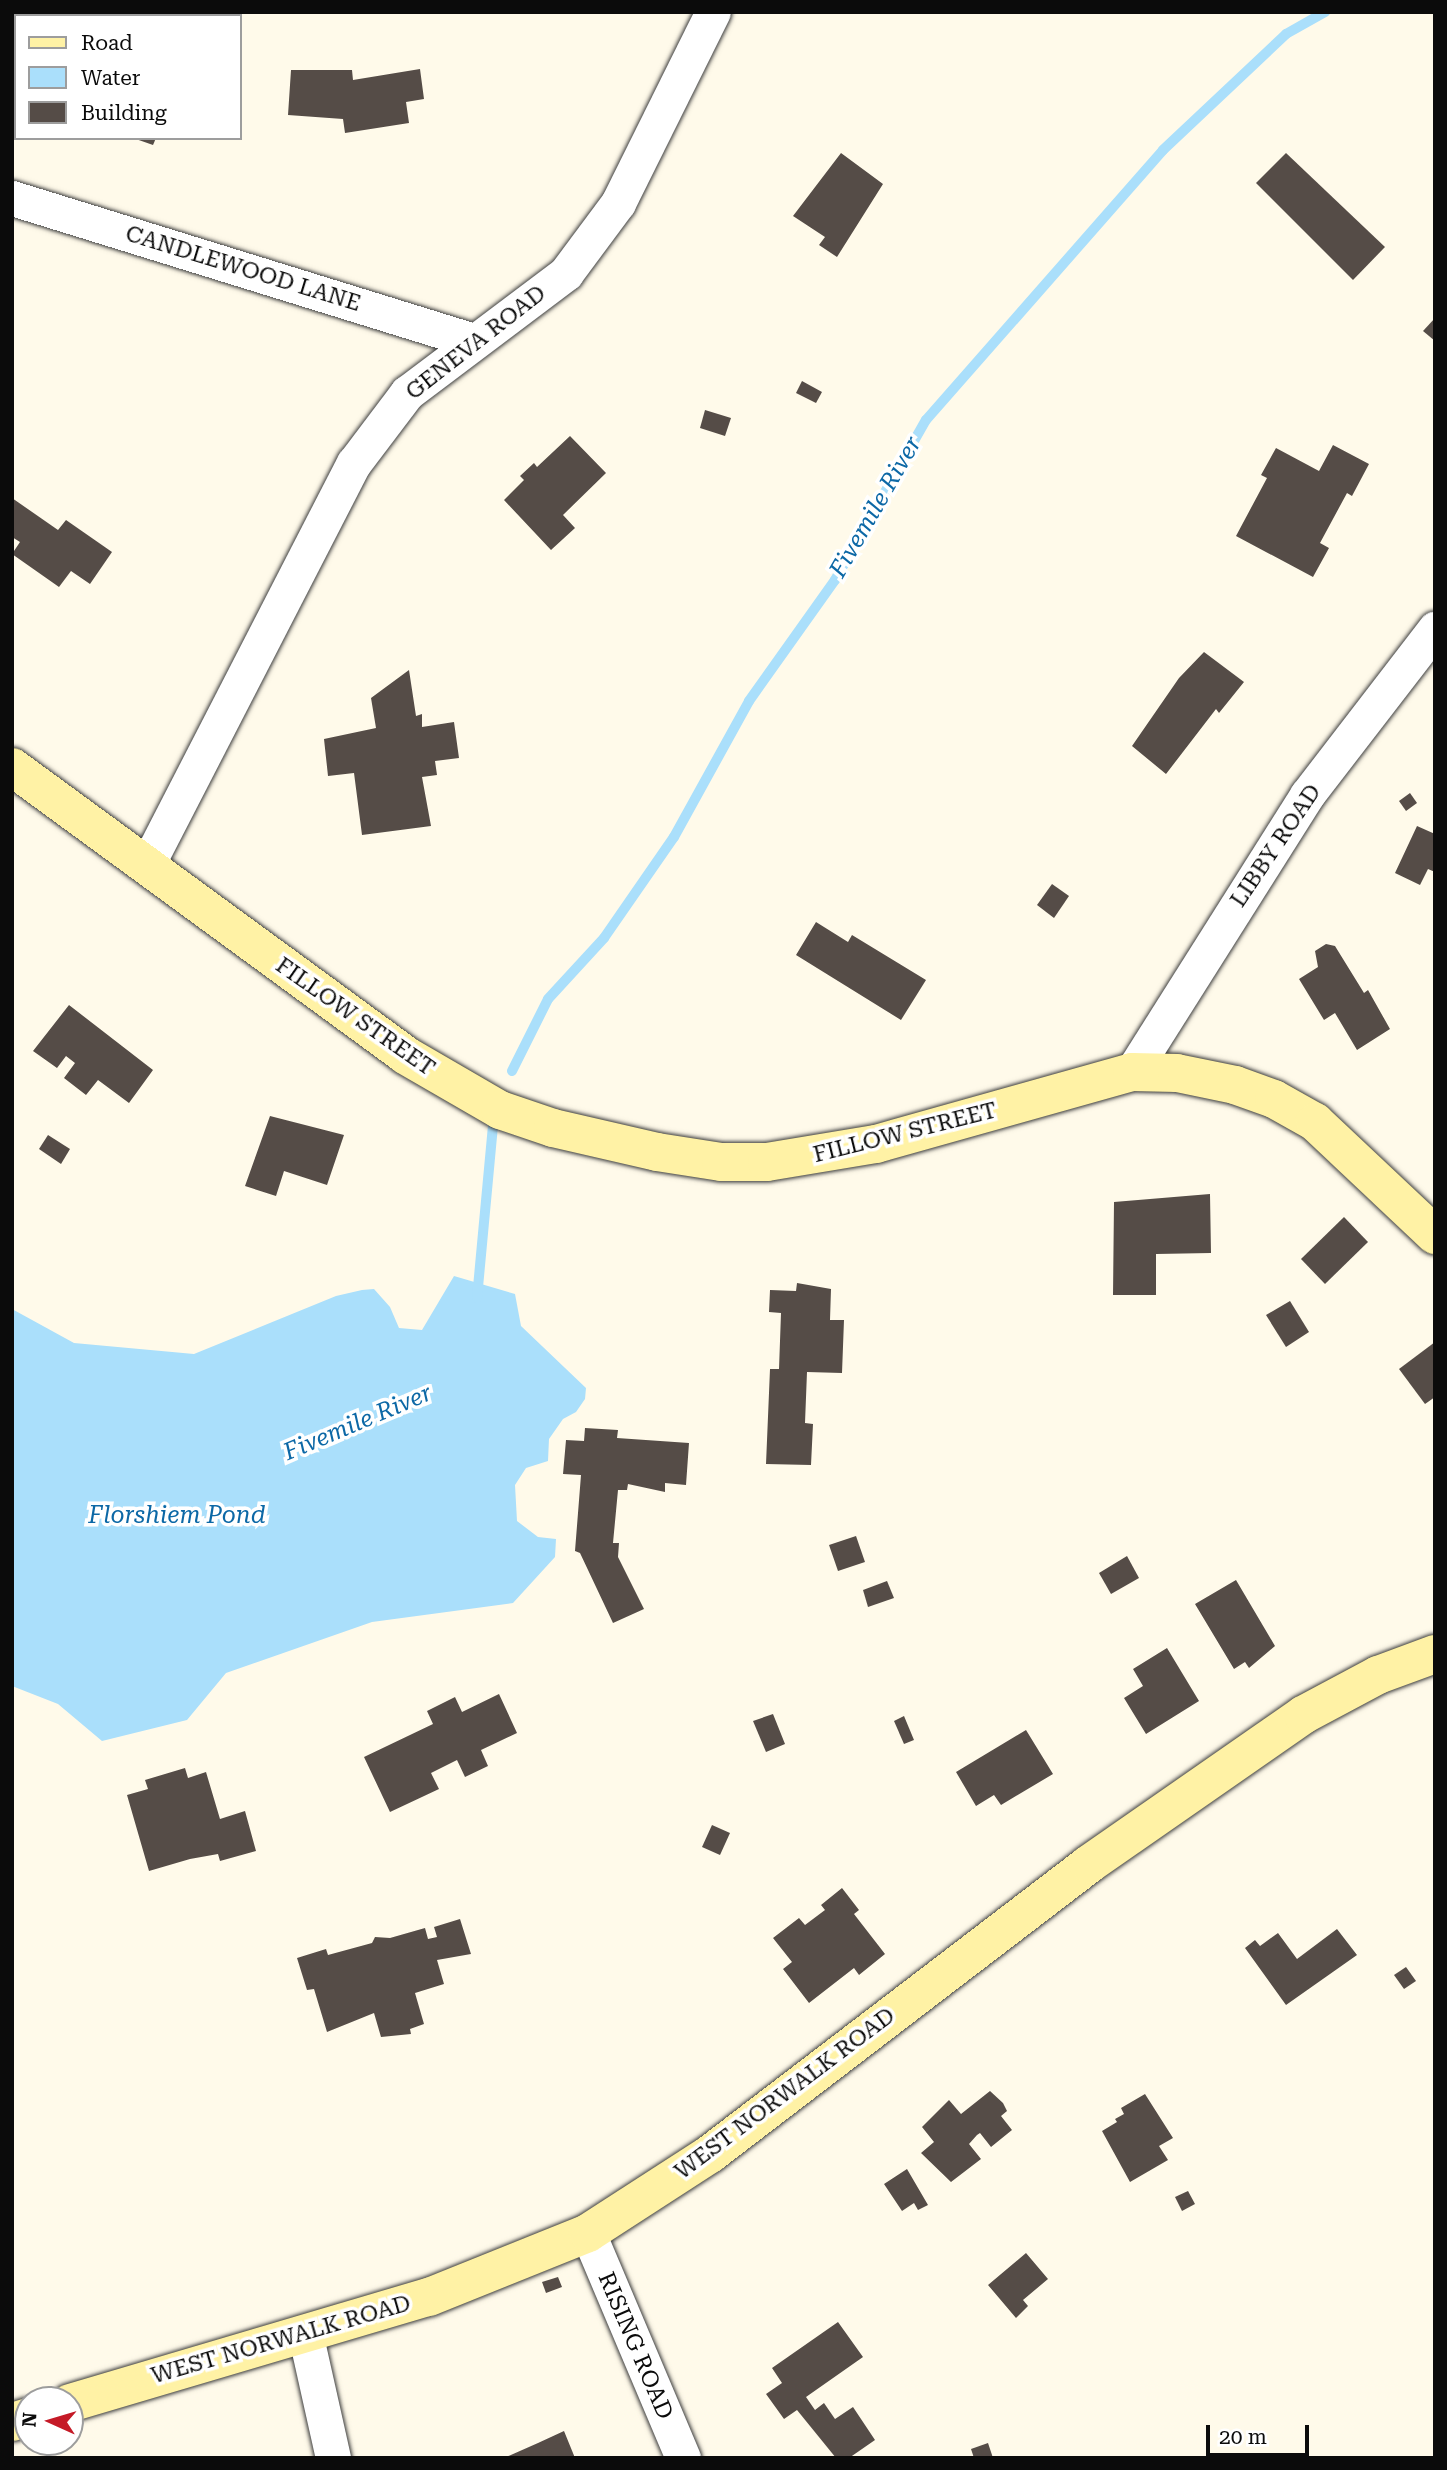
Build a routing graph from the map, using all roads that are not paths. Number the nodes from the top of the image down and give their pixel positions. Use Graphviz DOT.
graph roads {
  1 [pos="713,12"];
  2 [pos="12,198"];
  3 [pos="473,341"];
  4 [pos="1435,629"];
  5 [pos="12,767"];
  6 [pos="147,864"];
  7 [pos="1132,1072"];
  8 [pos="1435,1235"];
  9 [pos="1435,1654"];
  10 [pos="588,2233"];
  11 [pos="306,2337"];
  12 [pos="84,2399"];
  13 [pos="333,2458"];
  14 [pos="682,2458"];
  1 -- 3 [label="street, GENEVA ROAD"];
  2 -- 3 [label="street, CANDLEWOOD LANE"];
  3 -- 6 [label="street, GENEVA ROAD"];
  4 -- 7 [label="street, LIBBY ROAD"];
  5 -- 6 [label="main road, FILLOW STREET"];
  6 -- 7 [label="main road, FILLOW STREET"];
  7 -- 8 [label="main road, FILLOW STREET"];
  9 -- 10 [label="main road, WEST NORWALK ROAD"];
  10 -- 11 [label="main road, WEST NORWALK ROAD"];
  10 -- 14 [label="street, RISING ROAD"];
  11 -- 12 [label="main road, WEST NORWALK ROAD"];
  11 -- 13 [label="street"];
}
